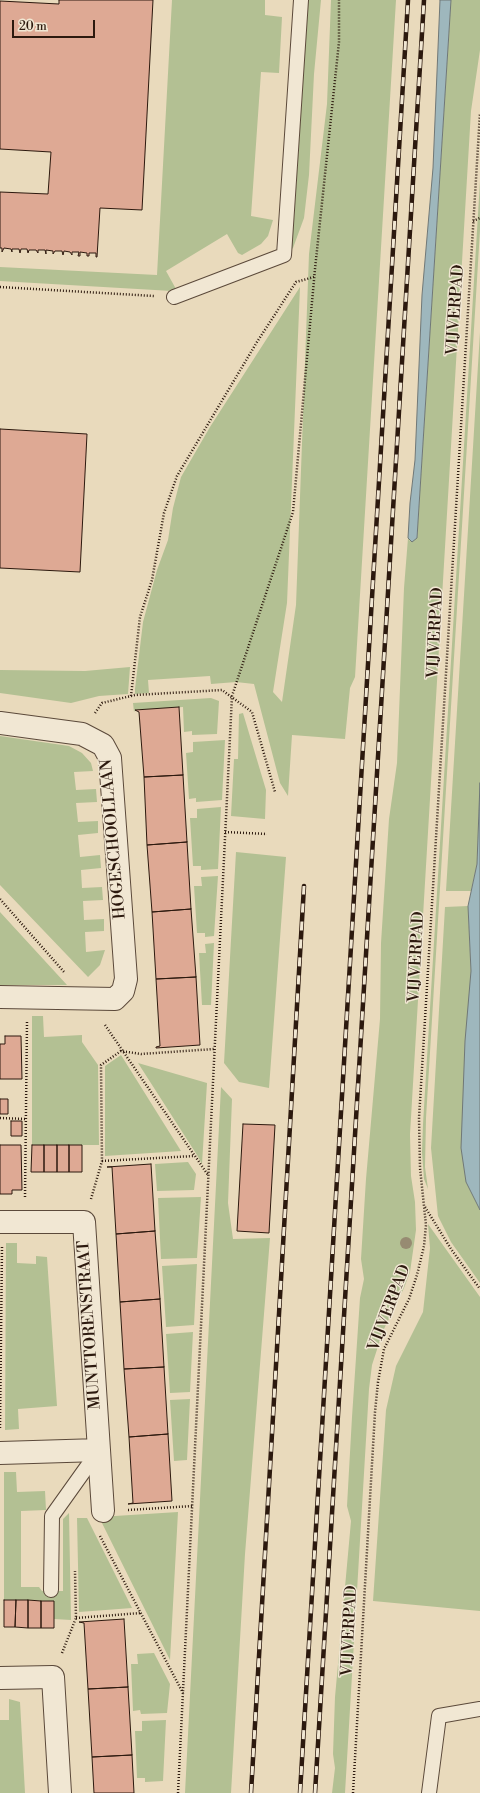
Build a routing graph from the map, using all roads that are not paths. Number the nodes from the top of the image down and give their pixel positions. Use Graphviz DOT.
graph roads {
  1 [pos="301,0"];
  2 [pos="174,297"];
  3 [pos="0,724"];
  4 [pos="0,997"];
  5 [pos="1,1222"];
  6 [pos="99,1450"];
  7 [pos="0,1453"];
  8 [pos="103,1511"];
  9 [pos="51,1590"];
  10 [pos="0,1678"];
  11 [pos="480,1709"];
  12 [pos="60,1793"];
  13 [pos="429,1793"];
  1 -- 2 [label="lane"];
  3 -- 4 [label="street, HOGESCHOOLLAAN"];
  5 -- 6 [label="street, MUNTTORENSTRAAT"];
  6 -- 7 [label="street"];
  6 -- 8 [label="street, MUNTTORENSTRAAT"];
  6 -- 9 [label="lane"];
  10 -- 12 [label="street"];
  11 -- 13 [label="lane"];
}
